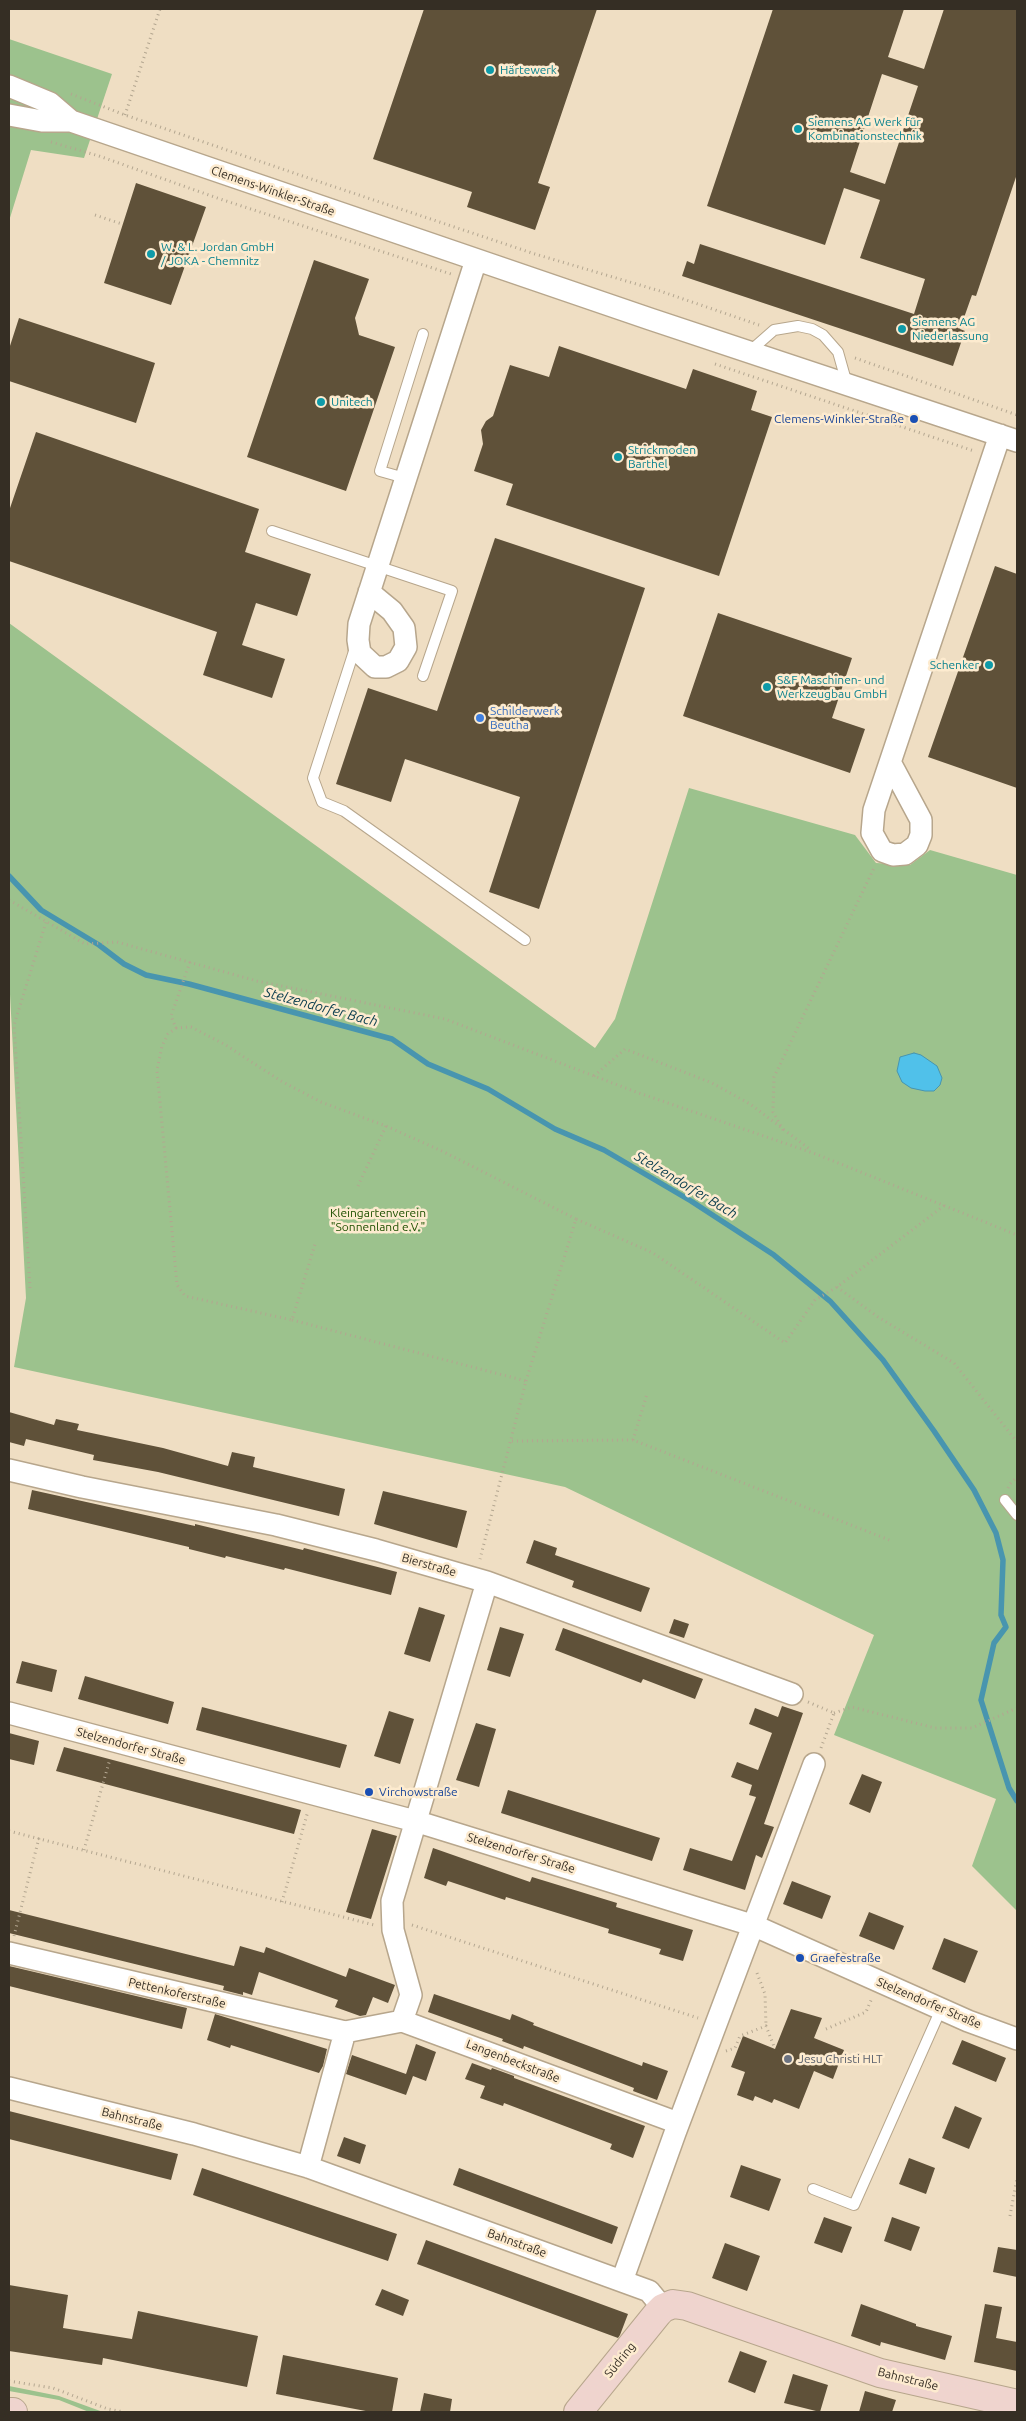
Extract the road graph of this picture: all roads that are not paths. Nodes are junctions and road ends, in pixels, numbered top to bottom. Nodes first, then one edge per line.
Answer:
1 (9, 86) edge
2 (9, 114) edge
3 (71, 121) junction
4 (476, 260) junction
5 (423, 334) dead end
6 (748, 352) junction
7 (848, 385) junction
8 (1008, 438) edge
9 (405, 478) junction
10 (272, 531) dead end
11 (378, 566) junction
12 (369, 592) junction
13 (358, 640) junction
14 (423, 676) dead end
15 (891, 764) junction
16 (525, 940) dead end
17 (9, 1470) edge
18 (1006, 1500) dead end
19 (1017, 1514) edge
20 (481, 1581) junction
21 (792, 1694) road end
22 (9, 1714) edge
23 (814, 1764) dead end
24 (415, 1820) junction
25 (755, 1926) junction
26 (9, 1953) edge
27 (942, 2009) junction
28 (402, 2021) junction
29 (345, 2032) junction
30 (1017, 2040) edge
31 (9, 2088) edge
32 (678, 2123) junction
33 (308, 2167) junction
34 (813, 2189) dead end
35 (622, 2281) junction
36 (663, 2308) junction
37 (1017, 2404) edge
38 (9, 2412) edge
39 (13, 2412) edge
40 (578, 2412) edge

1 - 3 street, Clemens-Winkler-Straße
2 - 3 street, Clemens-Winkler-Straße
3 - 4 street, Clemens-Winkler-Straße
4 - 6 street, Clemens-Winkler-Straße
4 - 9 street
5 - 9 lane
6 - 7 street, Clemens-Winkler-Straße
6 - 7 lane
7 - 8 street, Clemens-Winkler-Straße
8 - 15 street, Clemens-Winkler-Straße
9 - 11 street
10 - 11 lane
11 - 12 street
11 - 14 lane
12 - 13 street
12 - 13 street
13 - 16 lane
15 - 15 street, Clemens-Winkler-Straße
17 - 20 street, Bierstraße
18 - 19 lane
20 - 21 street, Bierstraße
20 - 24 street
22 - 24 street, Stelzendorfer Straße
23 - 25 street
24 - 25 street, Stelzendorfer Straße
24 - 28 street
25 - 27 street, Stelzendorfer Straße
25 - 32 street
26 - 29 street, Pettenkoferstraße
27 - 30 street, Stelzendorfer Straße
27 - 34 lane
28 - 29 street
28 - 32 street, Langenbeckstraße
29 - 33 street
31 - 33 street, Bahnstraße
32 - 35 street
33 - 35 street, Bahnstraße
35 - 36 street, Bahnstraße
36 - 37 street, Bahnstraße
36 - 40 street, Südring
38 - 39 street

